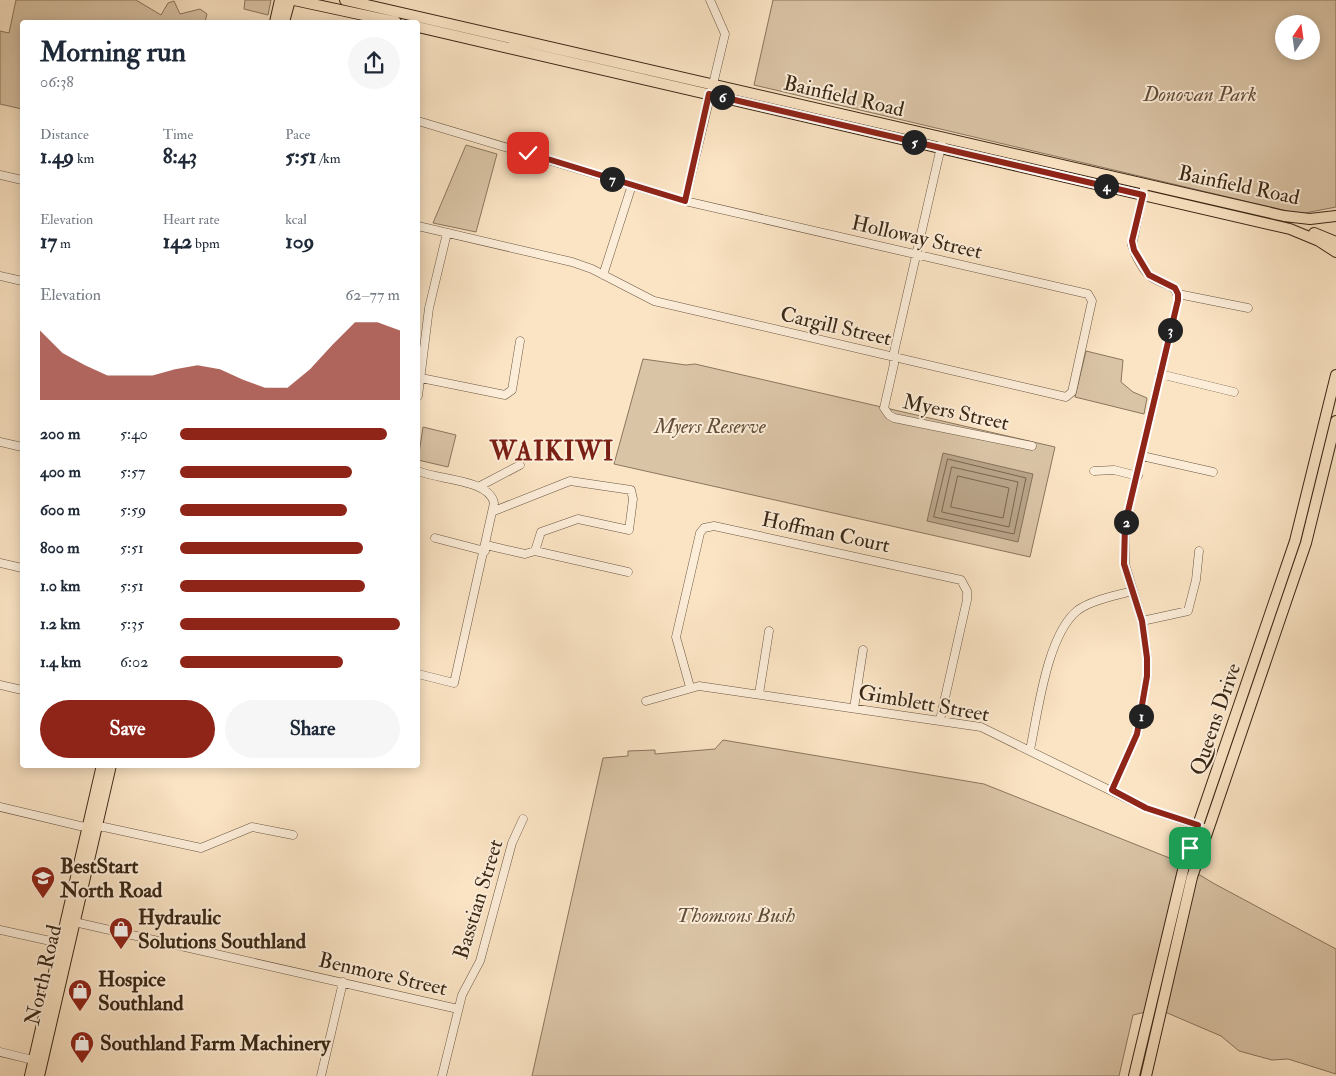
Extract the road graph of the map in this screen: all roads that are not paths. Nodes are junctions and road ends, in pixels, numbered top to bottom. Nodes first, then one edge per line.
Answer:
1 (280, 0) edge
2 (290, 0) edge
3 (294, 0) edge
4 (346, 0) edge
5 (710, 0) edge
6 (332, 4) edge
7 (275, 20) edge
8 (285, 20) edge
9 (389, 20) edge
10 (412, 20) edge
11 (420, 22) edge
12 (429, 25) junction
13 (420, 27) edge
14 (712, 89) junction
15 (420, 122) edge
16 (941, 143) junction
17 (0, 175) edge
18 (20, 180) edge
19 (632, 185) junction
20 (1144, 190) junction
21 (685, 201) junction
22 (1336, 216) edge
23 (420, 226) edge
24 (447, 233) junction
25 (1334, 247) edge
26 (916, 254) junction
27 (602, 274) junction
28 (0, 276) edge
29 (20, 281) edge
30 (1178, 294) junction
31 (1248, 308) dead end
32 (420, 322) edge
33 (427, 324) junction
34 (520, 342) dead end
35 (895, 358) junction
36 (1160, 374) junction
37 (1336, 375) edge
38 (421, 378) junction
39 (420, 384) edge
40 (1234, 392) dead end
41 (1066, 396) joint
42 (1336, 421) edge
43 (0, 442) edge
44 (1032, 446) dead end
45 (20, 447) edge
46 (1142, 456) junction
47 (520, 465) dead end
48 (420, 471) edge
49 (1094, 471) dead end
50 (1213, 472) dead end
51 (1138, 476) junction
52 (480, 486) junction
53 (494, 511) junction
54 (1306, 522) junction
55 (435, 538) dead end
56 (485, 548) junction
57 (535, 551) junction
58 (1199, 551) dead end
59 (0, 563) edge
60 (20, 568) edge
61 (628, 572) dead end
62 (1132, 591) junction
63 (1142, 621) junction
64 (769, 631) dead end
65 (863, 650) dead end
66 (420, 674) edge
67 (0, 685) edge
68 (690, 687) junction
69 (20, 690) edge
70 (759, 694) junction
71 (646, 701) dead end
72 (854, 708) junction
73 (940, 720) junction
74 (1030, 750) junction
75 (102, 768) edge
76 (110, 768) edge
77 (1112, 790) junction
78 (0, 807) edge
79 (523, 819) dead end
80 (92, 826) junction
81 (1203, 827) junction
82 (293, 835) dead end
83 (70, 921) junction
84 (0, 930) edge
85 (65, 944) junction
86 (343, 982) junction
87 (458, 1009) junction
88 (0, 1052) edge
89 (38, 1061) junction
90 (30, 1076) edge
91 (39, 1076) edge
92 (321, 1076) edge
93 (442, 1076) edge
94 (1134, 1076) edge
95 (1146, 1076) edge

1 - 7 main road
2 - 8 main road
3 - 6 main road
4 - 10 main road, Bainfield Road
5 - 14 street
6 - 9 main road
11 - 12 main road, Bainfield Road
12 - 13 main road, Bainfield Road
12 - 14 main road, Bainfield Road
14 - 16 main road, Bainfield Road
14 - 21 street
15 - 19 street, Holloway Street
16 - 20 main road, Bainfield Road
16 - 26 street, Myers Street
17 - 18 street
19 - 21 street, Holloway Street
19 - 27 street
20 - 22 main road, Bainfield Road
20 - 25 main road, Bainfield Road
20 - 30 street
21 - 26 street, Holloway Street
23 - 24 street, Cargill Street
24 - 27 street, Cargill Street
24 - 33 street
26 - 35 street, Myers Street
26 - 41 street, Holloway Street
27 - 35 street, Cargill Street
28 - 29 street
30 - 31 street
30 - 36 street
32 - 33 street
33 - 38 street
34 - 38 street
35 - 41 street, Cargill Street
35 - 44 street, Myers Street
36 - 40 street
36 - 46 street
37 - 54 main road, Queens Drive
38 - 39 street
42 - 54 main road, Queens Drive
43 - 45 street
46 - 50 street
46 - 51 street
47 - 52 street
48 - 52 street
49 - 51 street
51 - 62 street
52 - 53 street
53 - 56 street
53 - 57 street
54 - 81 main road, Queens Drive
55 - 56 street
56 - 57 street
56 - 66 street
57 - 61 street
58 - 63 street
59 - 60 street
62 - 63 street
62 - 74 street
63 - 77 street
64 - 70 street
65 - 72 street
67 - 69 street
68 - 70 street, Gimblett Street
68 - 71 street, Gimblett Street
68 - 73 street, Hoffman Court
70 - 72 street, Gimblett Street
72 - 73 street, Gimblett Street
73 - 74 street, Gimblett Street
74 - 77 street, Gimblett Street
75 - 80 main road, North Road
76 - 80 main road, North Road
77 - 81 street, Gimblett Street
78 - 80 street
79 - 87 street, Basstian Street
80 - 82 street
80 - 83 main road, North Road
81 - 94 main road, Queens Drive
81 - 95 main road, Queens Drive
83 - 85 main road, North Road
83 - 86 street, Benmore Street
84 - 85 street
85 - 89 main road, North Road
86 - 87 street, Benmore Street
86 - 92 street
87 - 93 street, Basstian Street
88 - 89 street
89 - 90 main road, North Road
89 - 91 main road, North Road

